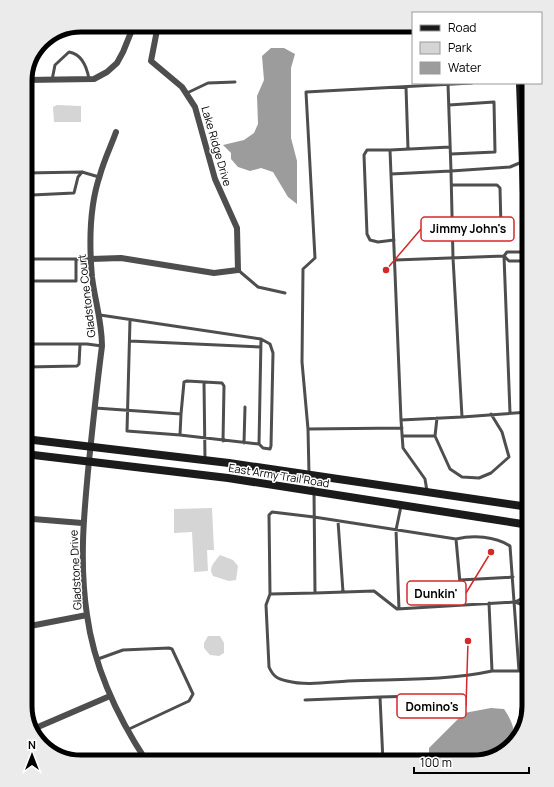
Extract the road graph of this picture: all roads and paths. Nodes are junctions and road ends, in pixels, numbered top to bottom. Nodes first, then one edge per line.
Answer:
1 (131, 32) edge
2 (157, 32) edge
3 (90, 79) junction
4 (32, 80) edge
5 (52, 80) junction
6 (235, 82) dead end
7 (419, 84) edge
8 (448, 84) edge
9 (520, 84) edge
10 (406, 87) junction
11 (187, 93) junction
12 (449, 104) junction
13 (522, 109) edge
14 (116, 132) dead end
15 (450, 147) junction
16 (408, 149) junction
17 (390, 150) junction
18 (451, 154) junction
19 (522, 162) edge
20 (451, 171) junction
21 (82, 172) junction
22 (32, 173) edge
23 (391, 174) junction
24 (99, 177) junction
25 (452, 185) junction
26 (32, 196) edge
27 (453, 234) junction
28 (394, 240) junction
29 (522, 252) edge
30 (504, 256) junction
31 (453, 258) junction
32 (32, 259) edge
33 (76, 259) junction
34 (91, 259) junction
35 (395, 260) junction
36 (522, 261) edge
37 (238, 270) junction
38 (32, 281) edge
39 (285, 292) dead end
40 (100, 316) junction
41 (130, 320) junction
42 (261, 339) junction
43 (130, 341) junction
44 (32, 344) edge
45 (80, 345) junction
46 (102, 346) junction
47 (261, 347) junction
48 (32, 367) edge
49 (204, 382) junction
50 (245, 407) dead end
51 (95, 408) junction
52 (128, 411) junction
53 (522, 412) edge
54 (510, 413) junction
55 (181, 414) junction
56 (491, 414) junction
57 (462, 417) junction
58 (437, 418) junction
59 (401, 420) junction
60 (402, 428) junction
61 (308, 429) junction
62 (180, 435) junction
63 (402, 436) junction
64 (435, 436) junction
65 (205, 438) junction
66 (32, 440) edge
67 (223, 440) junction
68 (244, 443) junction
69 (259, 444) junction
70 (91, 447) junction
71 (32, 455) edge
72 (205, 460) junction
73 (89, 461) junction
74 (309, 474) junction
75 (314, 491) junction
76 (427, 491) junction
77 (401, 506) junction
78 (522, 506) edge
79 (314, 516) junction
80 (33, 519) dead end
81 (338, 520) junction
82 (82, 523) junction
83 (522, 524) edge
84 (396, 530) junction
85 (456, 539) junction
86 (513, 577) junction
87 (460, 580) junction
88 (316, 592) junction
89 (343, 592) junction
90 (270, 594) junction
91 (522, 598) edge
92 (515, 602) junction
93 (489, 603) junction
94 (522, 604) edge
95 (462, 605) junction
96 (399, 609) junction
97 (87, 616) junction
98 (32, 626) edge
99 (98, 659) junction
100 (519, 671) joint
101 (492, 672) junction
102 (110, 696) junction
103 (418, 696) dead end
104 (380, 697) junction
105 (305, 700) dead end
106 (38, 728) edge
107 (127, 730) junction
108 (143, 755) edge
109 (383, 755) edge

1 - 3 street
2 - 11 street, Lake Ridge Drive
3 - 5 street
3 - 5 lane
4 - 5 street
6 - 11 lane
7 - 8 lane
7 - 10 lane
8 - 12 lane
9 - 13 main road
10 - 16 lane
10 - 61 lane
11 - 37 street, Lake Ridge Drive
12 - 15 lane
12 - 18 lane
14 - 24 street, Gladstone Court
15 - 16 lane
15 - 18 lane
16 - 17 lane
17 - 23 lane
17 - 28 lane
18 - 20 lane
19 - 20 lane
20 - 23 lane
20 - 25 lane
21 - 22 lane
21 - 24 lane
21 - 26 lane
23 - 28 lane
24 - 34 street, Gladstone Court
25 - 27 lane
25 - 27 lane
27 - 31 lane
28 - 35 lane
29 - 30 lane
30 - 31 lane
30 - 36 lane
30 - 54 lane
31 - 35 lane
31 - 57 lane
32 - 33 lane
33 - 34 lane
33 - 38 lane
34 - 37 street
34 - 40 street, Gladstone Court
35 - 59 lane
37 - 39 lane
40 - 41 lane
40 - 46 street, Gladstone Court
41 - 42 lane
41 - 43 lane
42 - 47 lane
42 - 69 lane
43 - 47 lane
43 - 52 lane
44 - 45 lane
45 - 46 lane
45 - 48 lane
46 - 51 street, Gladstone Court
47 - 69 lane
49 - 55 lane
49 - 65 lane
49 - 67 lane
50 - 68 lane
51 - 52 lane
51 - 70 street, Gladstone Court
52 - 55 lane
52 - 62 lane
53 - 54 lane
54 - 56 lane
55 - 62 lane
56 - 57 lane
56 - 64 lane
57 - 58 lane
58 - 59 lane
58 - 64 lane
59 - 60 lane
60 - 61 lane
60 - 63 lane
61 - 74 lane
62 - 65 lane
63 - 64 lane
63 - 76 lane
65 - 67 lane
65 - 72 lane
66 - 70 main road, East Army Trail Road
67 - 68 lane
68 - 69 lane
70 - 72 main road, East Army Trail Road
70 - 73 street, Gladstone Court
71 - 73 main road, East Army Trail Road
72 - 74 main road, East Army Trail Road
73 - 75 main road, East Army Trail Road
73 - 82 street, Gladstone Drive
74 - 75 lane
74 - 76 main road, East Army Trail Road
75 - 77 main road, East Army Trail Road
75 - 79 lane
76 - 78 main road, East Army Trail Road
77 - 83 main road, East Army Trail Road
77 - 84 lane
79 - 81 lane
79 - 88 lane
79 - 90 lane
80 - 82 street
81 - 84 lane
81 - 89 lane
82 - 97 street, Gladstone Drive
84 - 85 lane
84 - 96 lane
85 - 86 lane
85 - 87 lane
86 - 87 lane
86 - 92 lane
87 - 95 lane
88 - 89 lane
88 - 90 lane
89 - 96 lane
90 - 101 lane
91 - 92 lane
92 - 93 lane
92 - 94 lane
92 - 100 lane
93 - 95 lane
93 - 101 lane
95 - 96 lane
97 - 98 street
97 - 99 street, Gladstone Drive
99 - 102 street, Gladstone Drive
99 - 107 lane
100 - 101 lane
102 - 106 street
102 - 107 street, Gladstone Drive
103 - 104 lane
104 - 105 lane
104 - 109 lane
107 - 108 street, Gladstone Drive

